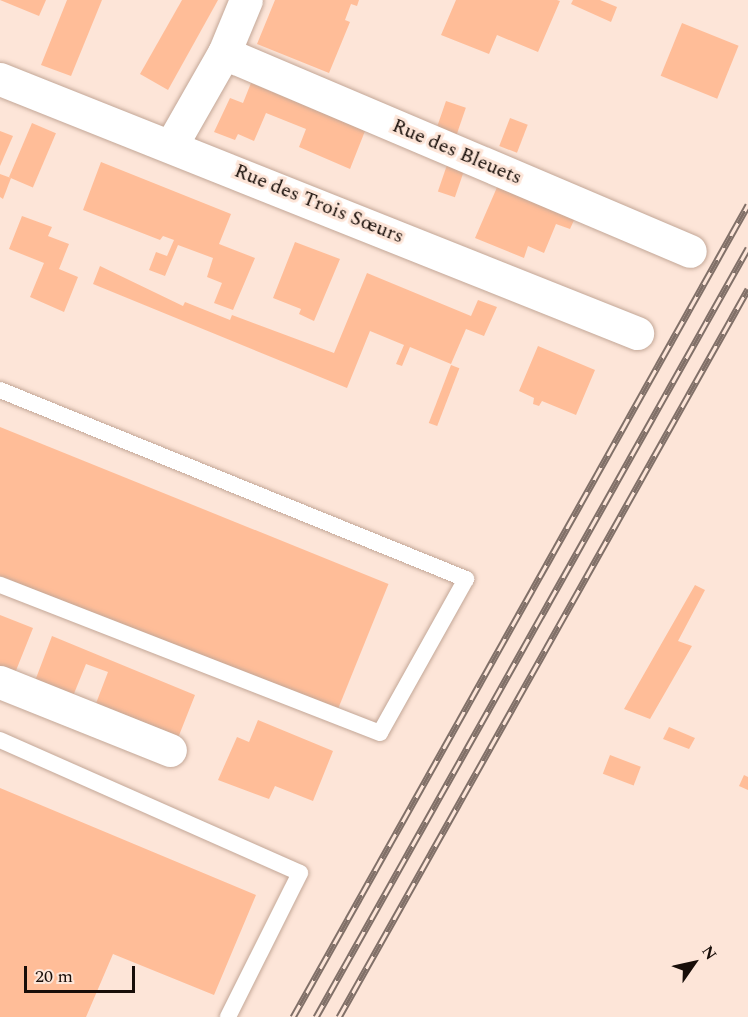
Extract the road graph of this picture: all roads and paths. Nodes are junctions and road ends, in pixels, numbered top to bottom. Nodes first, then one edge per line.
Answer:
1 (246, 0) edge
2 (224, 53) junction
3 (0, 79) edge
4 (172, 144) junction
5 (690, 251) dead end
6 (637, 333) dead end
7 (0, 390) edge
8 (0, 585) edge
9 (0, 682) edge
10 (0, 740) edge
11 (170, 750) dead end
12 (228, 1017) edge

1 - 2 street
2 - 4 street
2 - 5 street, Rue des Bleuets
3 - 4 street, Rue des Trois Sœurs
4 - 6 street, Rue des Trois Sœurs
7 - 8 lane
9 - 11 street
10 - 12 lane

